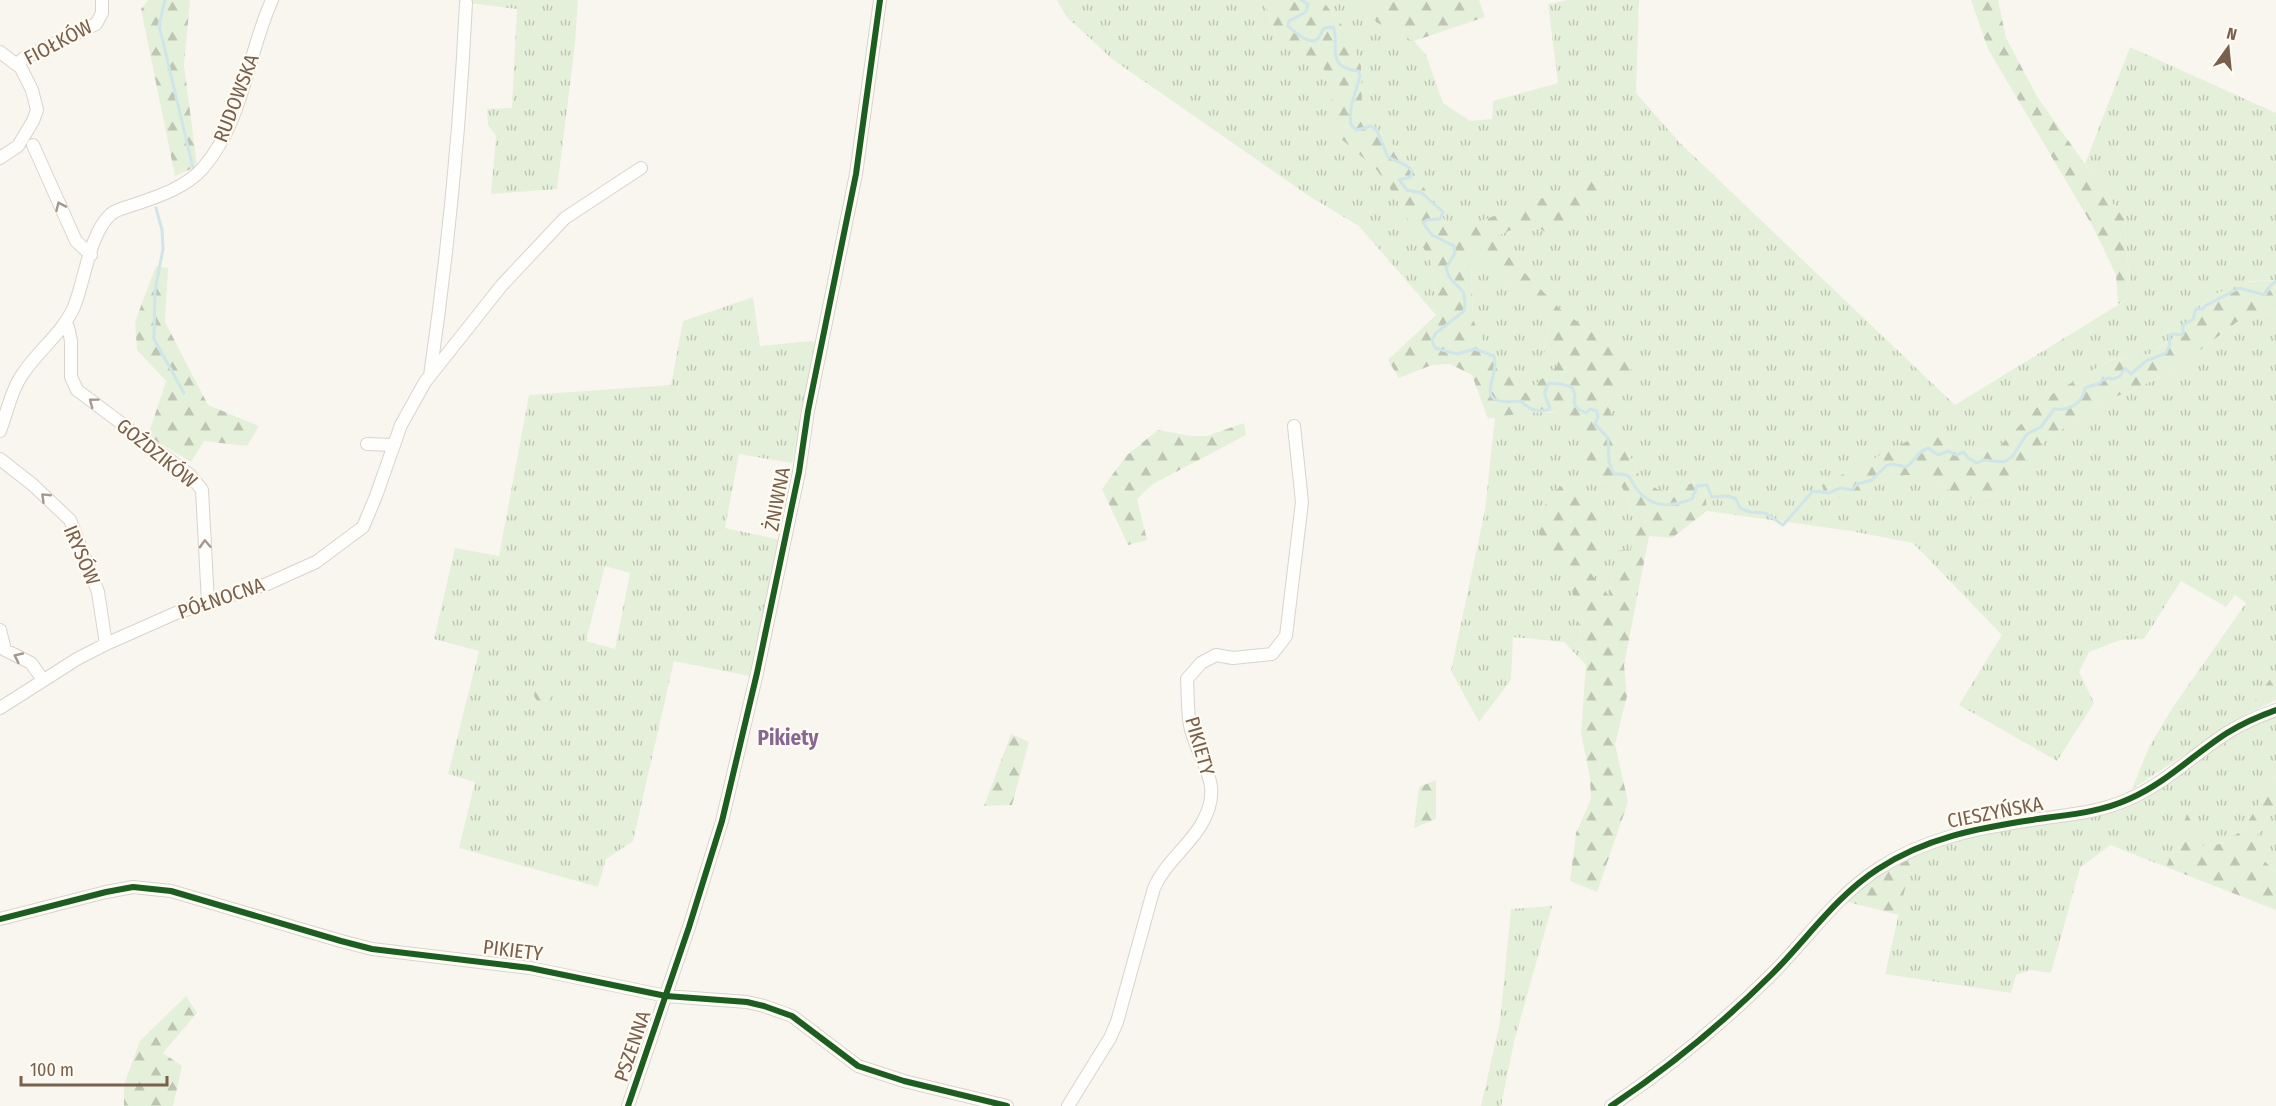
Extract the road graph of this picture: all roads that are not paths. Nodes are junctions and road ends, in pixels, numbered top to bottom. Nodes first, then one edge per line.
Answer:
1 (102, 0) edge
2 (272, 0) edge
3 (880, 0) edge
4 (466, 3) dead end
5 (0, 52) edge
6 (17, 64) junction
7 (33, 145) dead end
8 (0, 158) edge
9 (641, 168) dead end
10 (91, 255) junction
11 (64, 324) junction
12 (430, 376) junction
13 (1294, 426) dead end
14 (0, 431) edge
15 (367, 444) dead end
16 (393, 445) junction
17 (0, 459) edge
18 (208, 603) junction
19 (0, 630) edge
20 (106, 644) junction
21 (44, 680) junction
22 (0, 708) edge
23 (2276, 710) edge
24 (0, 919) edge
25 (666, 996) junction
26 (628, 1106) edge
27 (1007, 1106) edge
28 (1068, 1106) edge
29 (1611, 1106) edge

1 - 6 street, FIOŁKÓW
2 - 10 street, RUDOWSKA
3 - 25 street, ŻNIWNA
4 - 12 street
5 - 6 street, FIOŁKÓW
6 - 8 street
10 -> 7 street
9 - 12 street, PÓŁNOCNA
10 - 11 street, RUDOWSKA
11 - 14 street, RUDOWSKA
18 -> 11 street, GOŹDZIKÓW
12 - 16 street, PÓŁNOCNA
13 - 28 street, PIKIETY
15 - 16 street
16 - 18 street, PÓŁNOCNA
20 -> 17 street, IRYSÓW
18 - 20 street, PÓŁNOCNA
21 -> 19 street
20 - 21 street, PÓŁNOCNA
21 - 22 street, PÓŁNOCNA
23 - 29 street, CIESZYŃSKA
24 - 25 street, PIKIETY
25 - 26 street, PSZENNA
25 - 27 street, PIKIETY

